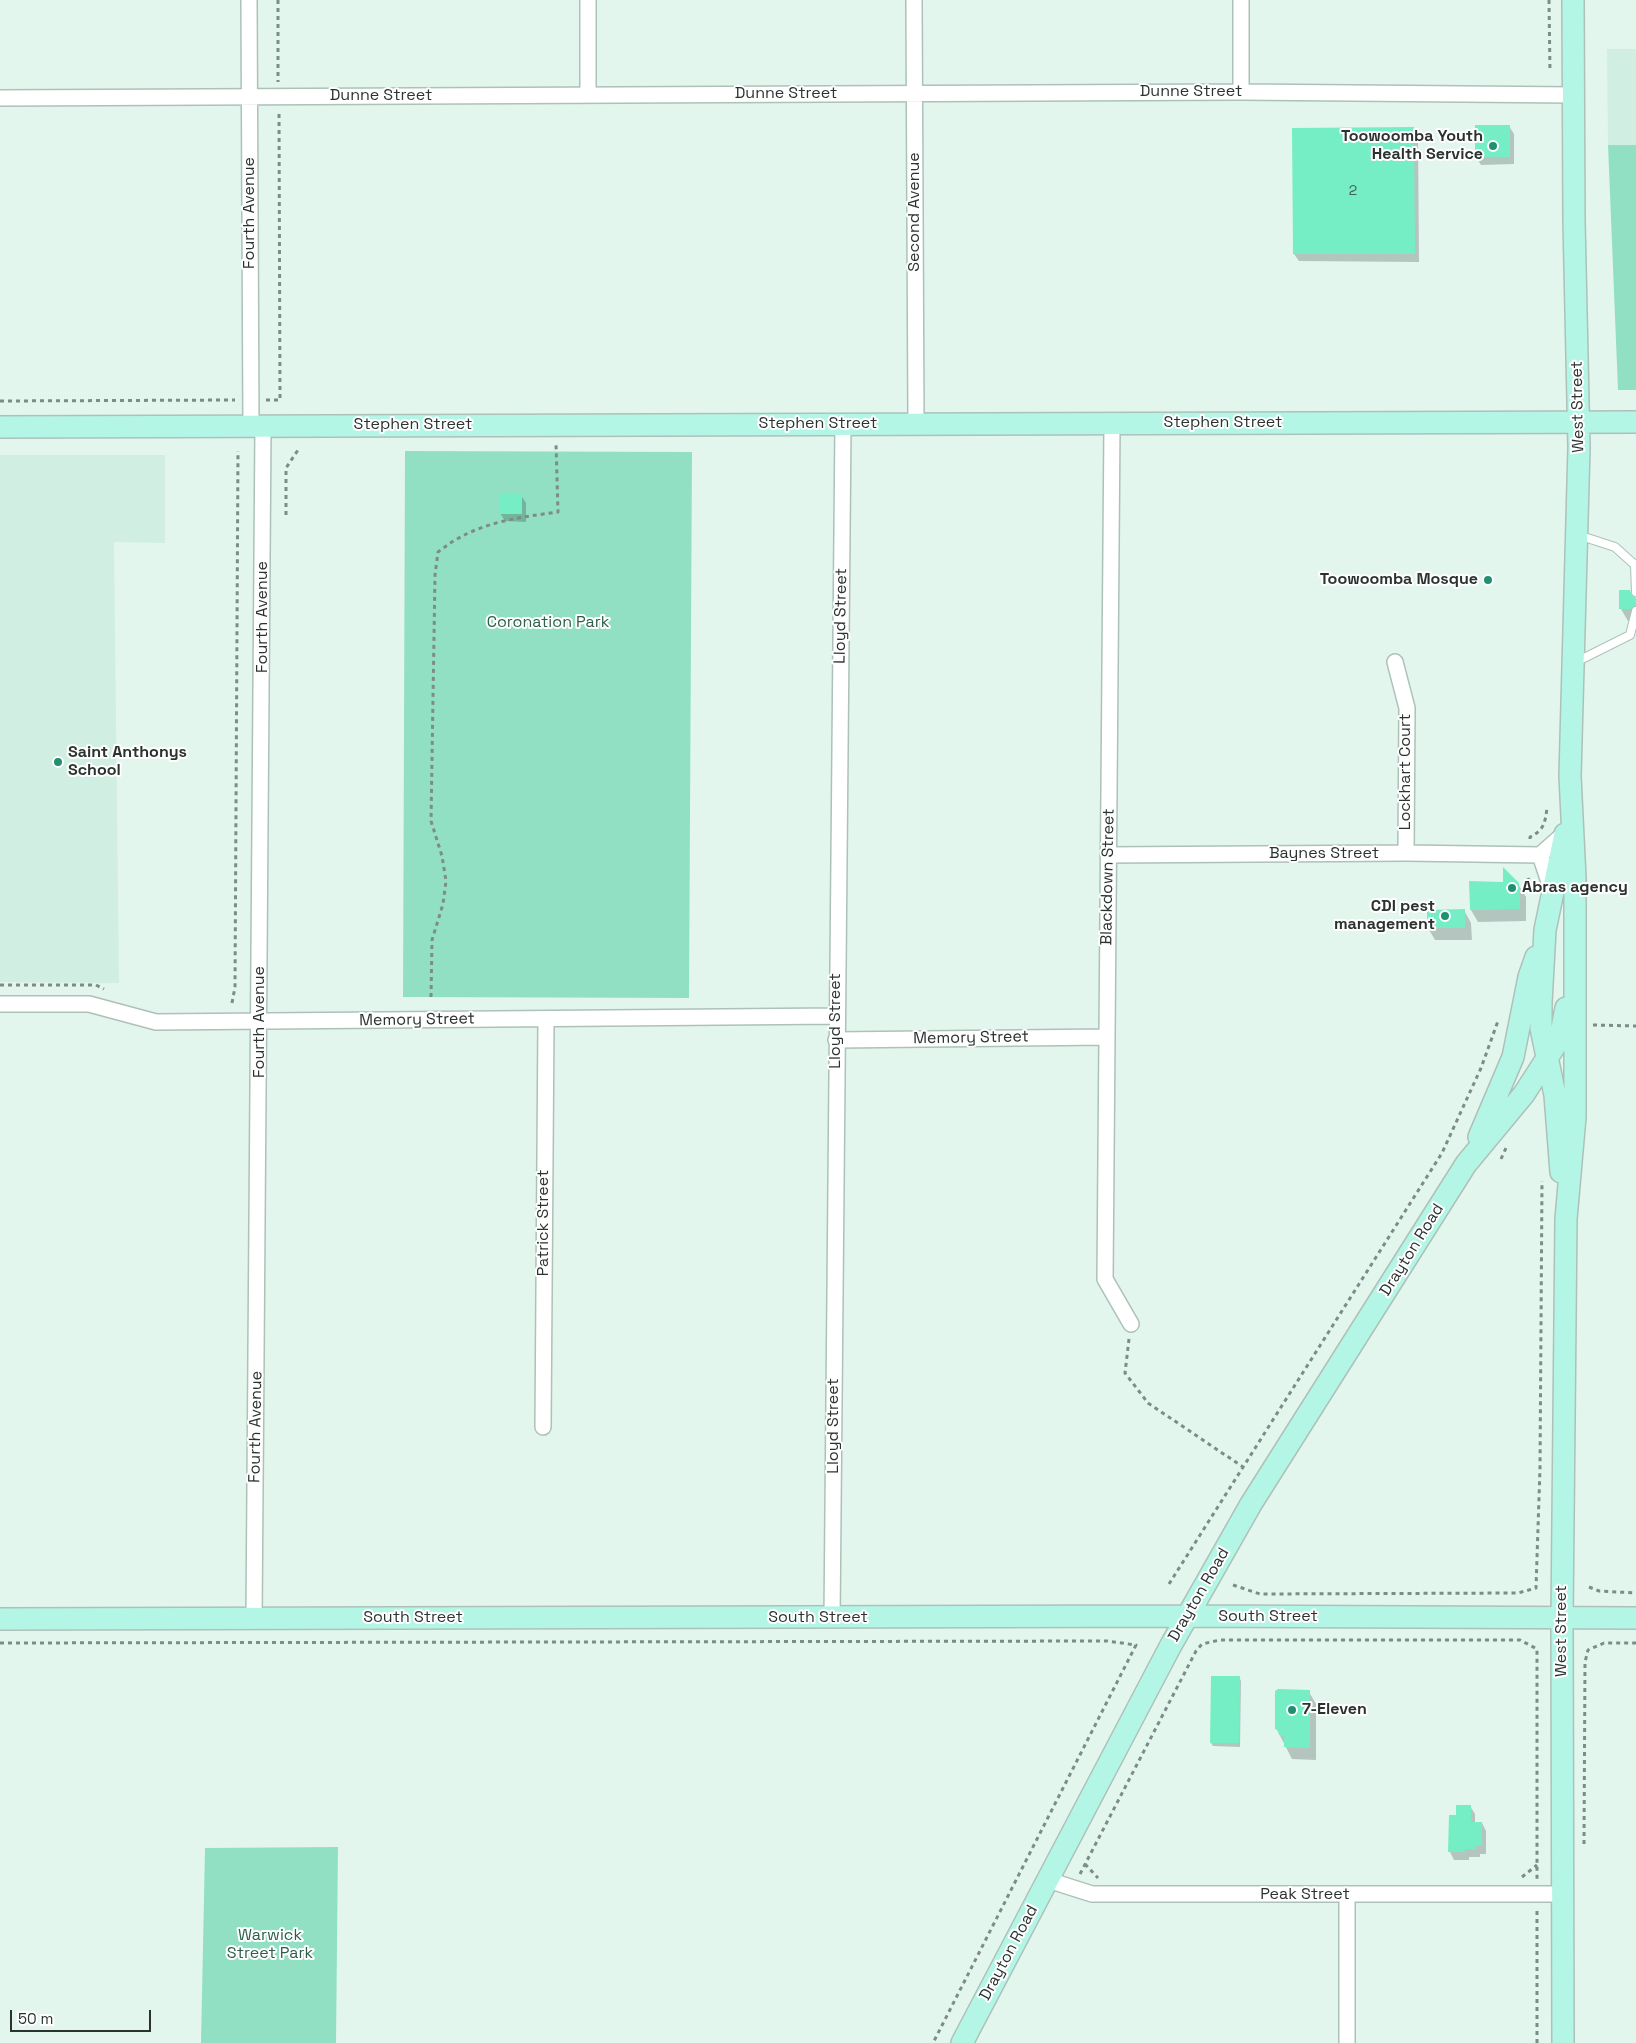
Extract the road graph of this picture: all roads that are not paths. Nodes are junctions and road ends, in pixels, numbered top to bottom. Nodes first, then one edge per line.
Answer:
1 (249, 0) edge
2 (588, 0) edge
3 (914, 0) edge
4 (1240, 0) edge
5 (1573, 0) edge
6 (1241, 92) junction
7 (915, 94) junction
8 (588, 95) junction
9 (1573, 95) junction
10 (250, 97) junction
11 (0, 98) edge
12 (1579, 422) junction
13 (1636, 422) edge
14 (916, 423) junction
15 (843, 424) junction
16 (1112, 424) junction
17 (257, 426) junction
18 (0, 427) edge
19 (1577, 534) junction
20 (1636, 592) edge
21 (1636, 611) edge
22 (1395, 662) dead end
23 (1573, 664) junction
24 (1568, 824) junction
25 (1406, 853) junction
26 (1108, 855) junction
27 (1534, 855) junction
28 (1575, 878) junction
29 (1544, 895) junction
30 (1545, 930) junction
31 (0, 1004) edge
32 (836, 1016) junction
33 (546, 1019) junction
34 (260, 1022) junction
35 (1106, 1037) junction
36 (836, 1040) junction
37 (1547, 1058) junction
38 (1466, 1164) junction
39 (1566, 1220) junction
40 (1131, 1324) road end
41 (543, 1427) dead end
42 (1187, 1616) junction
43 (254, 1618) junction
44 (832, 1618) junction
45 (1636, 1618) edge
46 (0, 1619) edge
47 (1562, 1619) junction
48 (1048, 1880) junction
49 (1564, 1894) junction
50 (1347, 1895) junction
51 (962, 2043) edge
52 (1347, 2043) edge
53 (1563, 2043) edge

1 - 10 street, Fourth Avenue
2 - 8 street
3 - 7 street, Second Avenue
4 - 6 street
5 - 9 main road, West Street
6 - 7 street, Dunne Street
6 - 9 street, Dunne Street
7 - 8 street, Dunne Street
7 - 14 street, Second Avenue
8 - 10 street, Dunne Street
9 - 12 main road, West Street
10 - 11 street, Dunne Street
10 - 17 street, Fourth Avenue
12 - 13 main road, Stephen Street
12 - 16 main road, Stephen Street
12 - 19 main road, West Street
14 - 15 main road, Stephen Street
14 - 16 main road, Stephen Street
15 - 17 main road, Stephen Street
15 - 32 street, Lloyd Street
16 - 26 street, Blackdown Street
17 - 18 main road, Stephen Street
17 - 34 street, Fourth Avenue
19 - 20 lane
19 - 23 main road, West Street
21 - 23 lane
22 - 25 street, Lockhart Court
23 - 24 main road, West Street
24 - 27 street
24 - 28 main road
24 - 29 main road
25 - 26 street, Baynes Street
25 - 27 street, Baynes Street
26 - 35 street, Blackdown Street
27 - 29 street
28 - 37 main road
28 - 39 main road
29 - 30 main road
30 - 37 main road
30 - 38 main road
31 - 34 street, Memory Street
32 - 33 street, Memory Street
32 - 36 street, Lloyd Street
33 - 34 street, Memory Street
33 - 41 street, Patrick Street
34 - 43 street, Fourth Avenue
35 - 36 street, Memory Street
35 - 40 street, Blackdown Street
36 - 44 street, Lloyd Street
37 - 38 main road
37 - 39 main road
38 - 42 main road, Drayton Road
39 - 47 main road, West Street
42 - 44 main road, South Street
42 - 47 main road, South Street
42 - 48 main road, Drayton Road
43 - 44 main road, South Street
43 - 46 main road, South Street
45 - 47 main road, South Street
47 - 49 main road, West Street
48 - 50 street, Peak Street
48 - 51 main road, Drayton Road
49 - 50 street, Peak Street
49 - 53 main road, West Street
50 - 52 street

